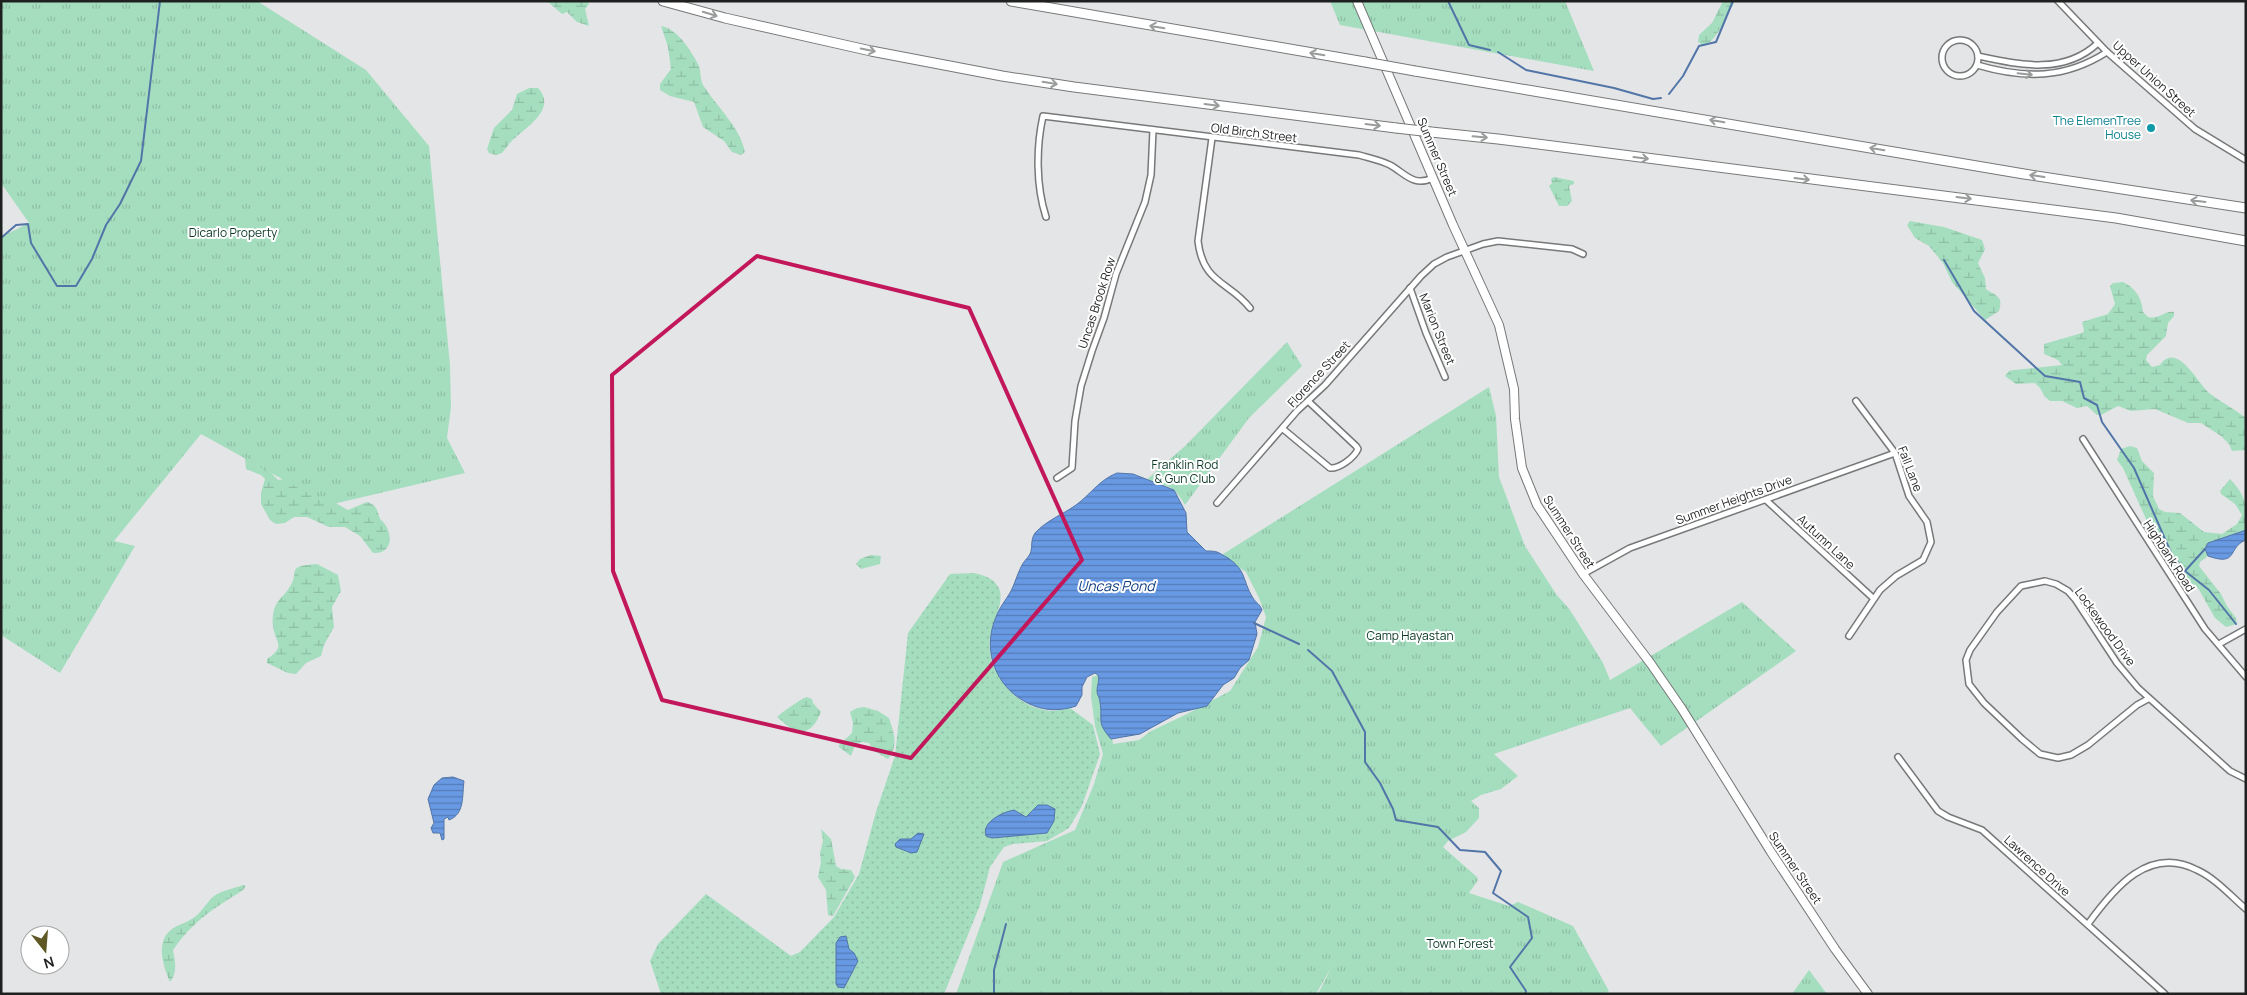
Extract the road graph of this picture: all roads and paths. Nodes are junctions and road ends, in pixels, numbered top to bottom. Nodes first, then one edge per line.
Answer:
1 (663, 1) edge
2 (1011, 1) edge
3 (1357, 1) edge
4 (2058, 1) edge
5 (2098, 43) junction
6 (2107, 52) junction
7 (1978, 56) junction
8 (1977, 65) junction
9 (1154, 130) junction
10 (1212, 138) junction
11 (2246, 160) edge
12 (1433, 178) junction
13 (2246, 208) edge
14 (1046, 217) dead end
15 (2246, 241) edge
16 (1465, 250) junction
17 (1583, 254) dead end
18 (1410, 288) junction
19 (1250, 308) dead end
20 (1445, 377) dead end
21 (1308, 400) junction
22 (1856, 401) dead end
23 (1283, 429) junction
24 (2084, 439) dead end
25 (1894, 453) junction
26 (1057, 478) dead end
27 (1766, 500) junction
28 (1217, 503) dead end
29 (1583, 574) junction
30 (1873, 598) junction
31 (2246, 629) edge
32 (1849, 636) dead end
33 (2219, 644) junction
34 (2246, 677) edge
35 (2148, 699) junction
36 (1898, 757) dead end
37 (2246, 779) edge
38 (2246, 909) edge
39 (2088, 924) junction
40 (1868, 994) edge
41 (2165, 994) edge

1 -> 15 highway, bridge
13 -> 2 highway, bridge
3 - 12 main road, Summer Street
4 - 5 street, Upper Union Street
5 - 6 street, Upper Union Street
5 - 7 street
8 -> 6 street
6 - 11 street, Upper Union Street
7 - 8 street
7 - 8 street
9 - 10 street, Old Birch Street
9 - 14 street, Old Birch Street
9 - 26 street, Uncas Brook Row
10 - 12 street, Old Birch Street
10 - 19 street
12 - 16 main road, Summer Street
16 - 17 street, Florence Street
16 - 18 street, Florence Street
16 - 29 main road, Summer Street
18 - 20 street, Marion Street
18 - 21 street, Florence Street
21 - 23 street, Florence Street
21 - 23 street
22 - 25 street, Fall Lane
23 - 28 street, Florence Street
24 - 33 street, Highbank Road
25 - 27 street, Summer Heights Drive
25 - 30 street, Fall Lane
27 - 29 street, Summer Heights Drive
27 - 30 street, Autumn Lane
29 - 40 main road, Summer Street
30 - 32 street, Fall Lane
31 - 33 street
33 - 34 street, Highbank Road
35 - 35 street, Lockewood Drive
35 - 37 street, Lockewood Drive
36 - 39 street, Lawrence Drive
38 - 39 street
39 - 41 street, Lawrence Drive

